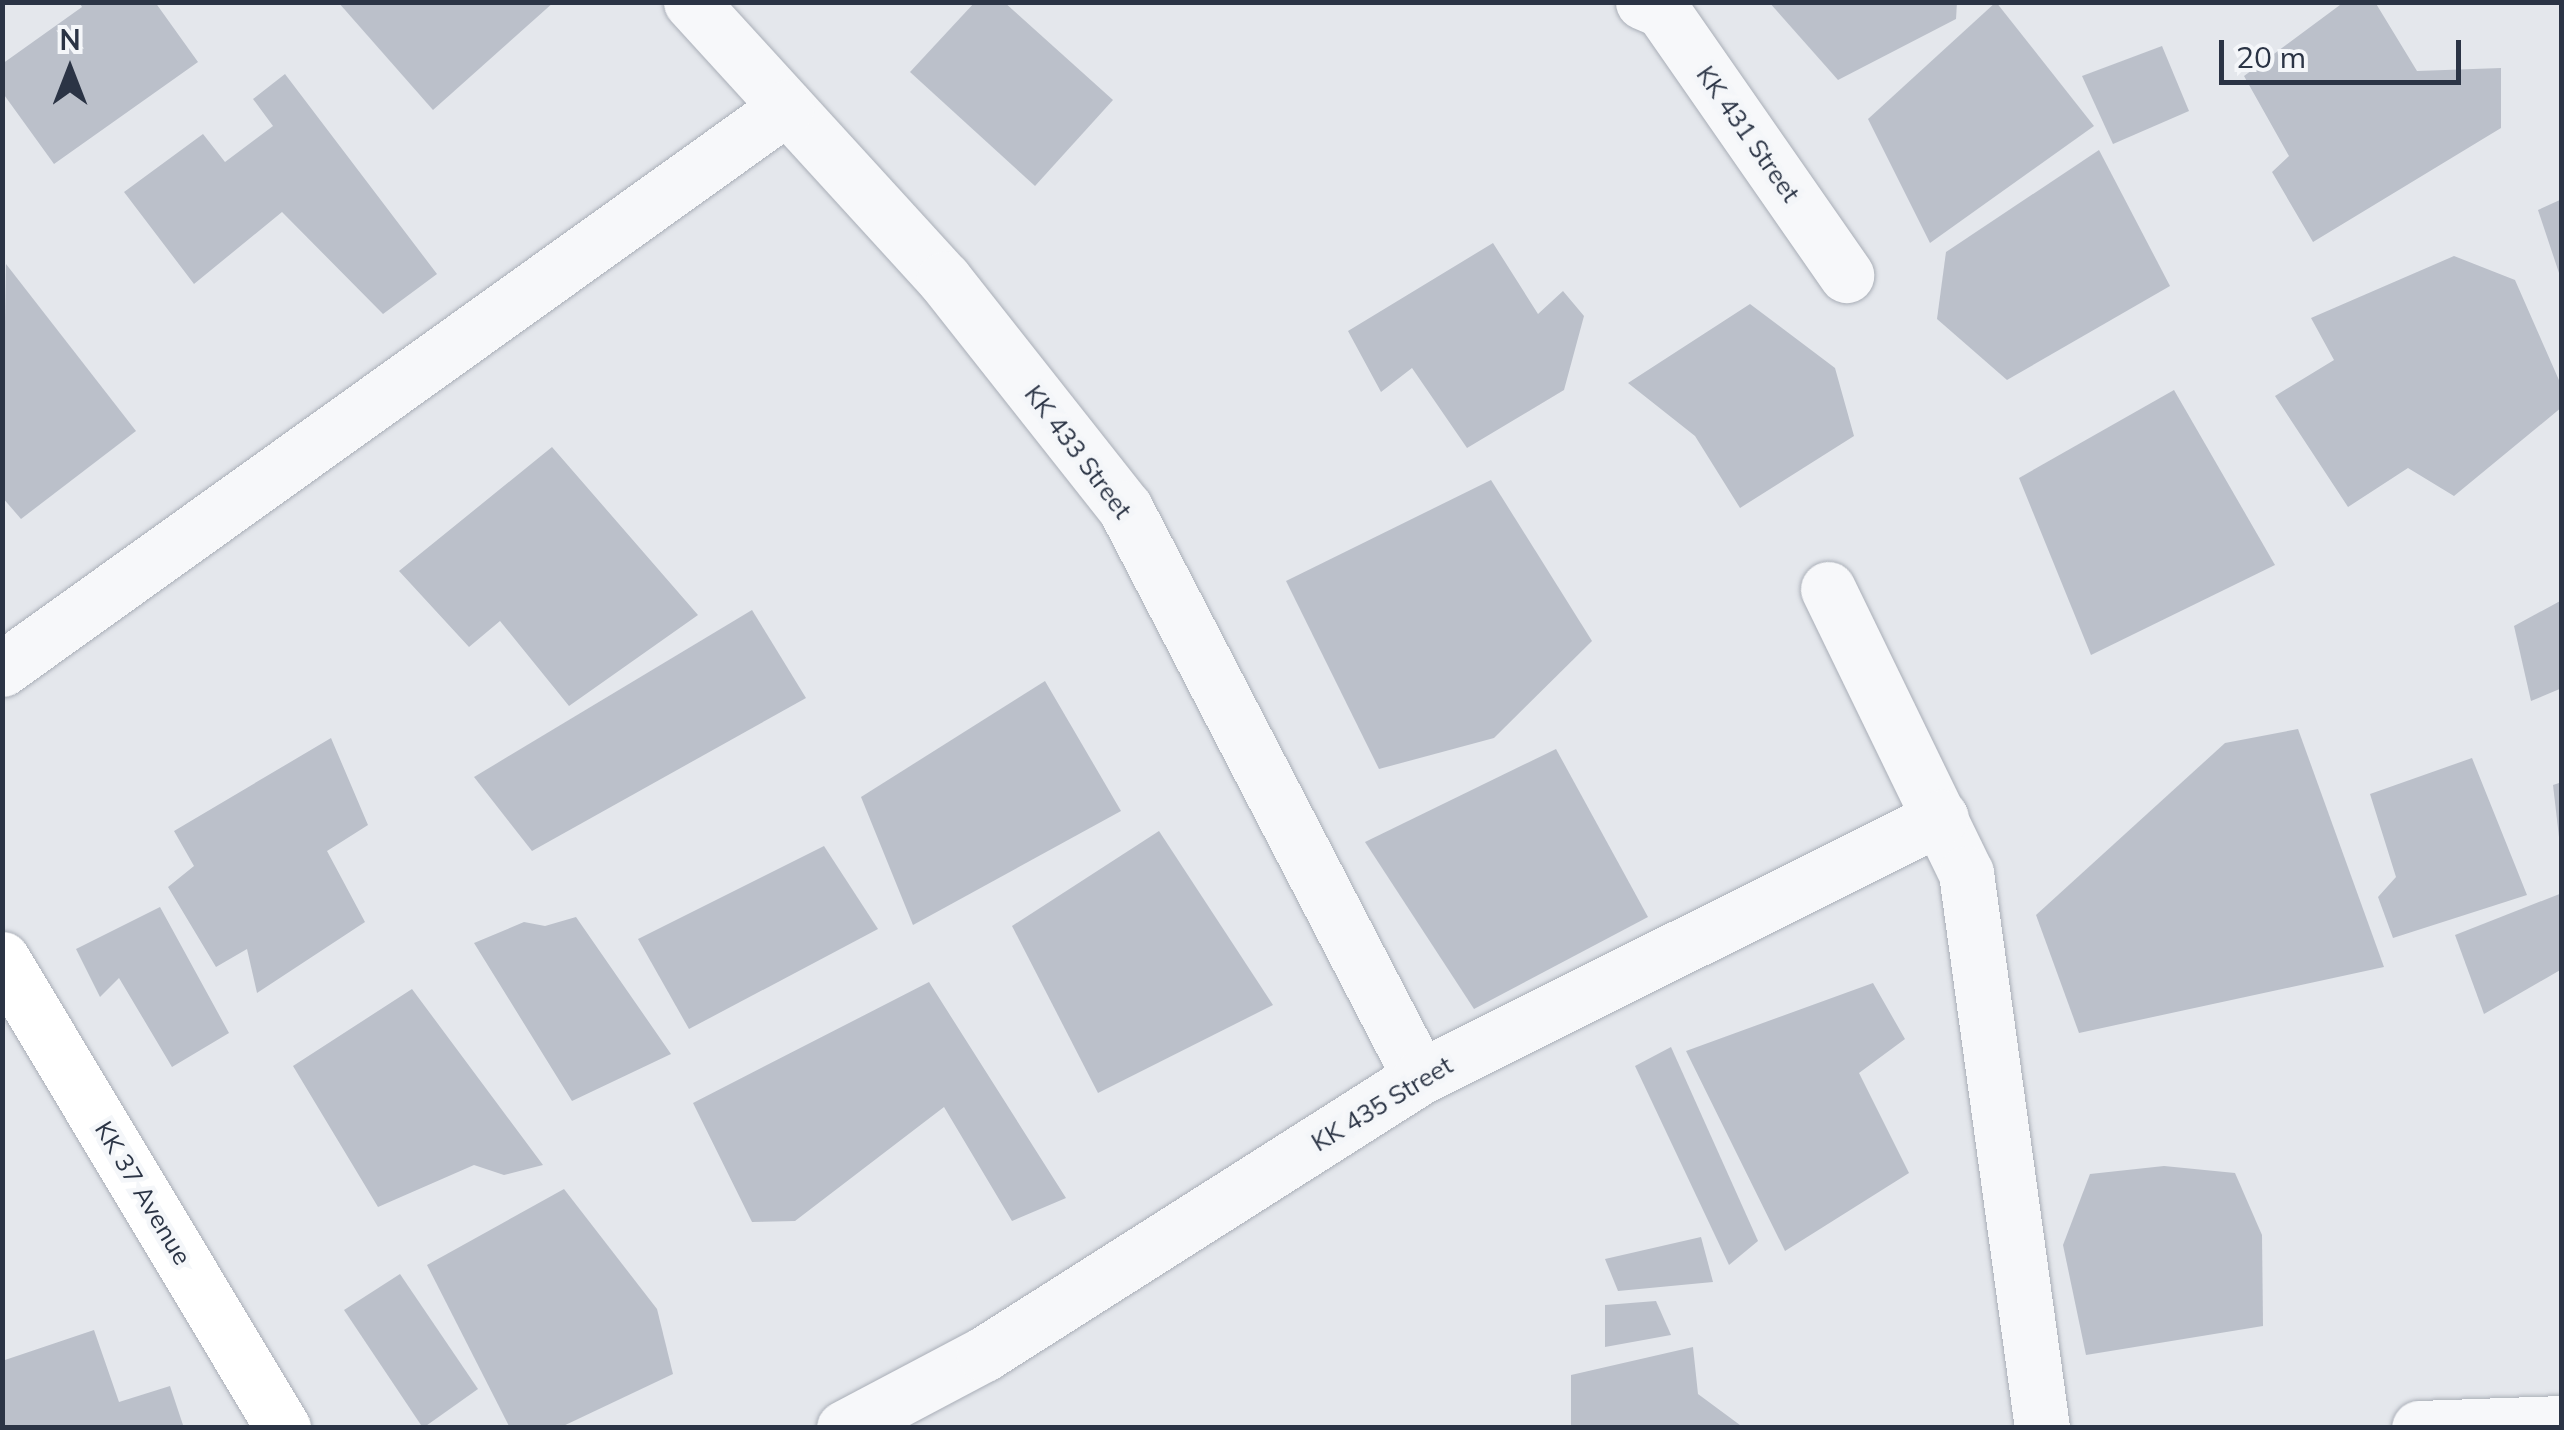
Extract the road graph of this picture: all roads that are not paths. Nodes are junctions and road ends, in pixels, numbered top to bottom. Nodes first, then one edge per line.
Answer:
1 (691, 2) edge
2 (1643, 2) edge
3 (787, 107) junction
4 (1846, 275) dead end
5 (1828, 588) dead end
6 (2, 670) edge
7 (1941, 816) junction
8 (2, 959) edge
9 (1420, 1077) junction
10 (2562, 1423) edge
11 (284, 1428) edge
12 (844, 1428) edge
13 (2042, 1428) edge
14 (2419, 1428) edge

1 - 3 street, KK 433 Street
2 - 4 street, KK 431 Street
3 - 6 street
3 - 9 street, KK 433 Street
5 - 7 street
7 - 9 street, KK 435 Street
7 - 13 street
8 - 11 main road, KK 37 Avenue
9 - 12 street, KK 435 Street
10 - 14 street

